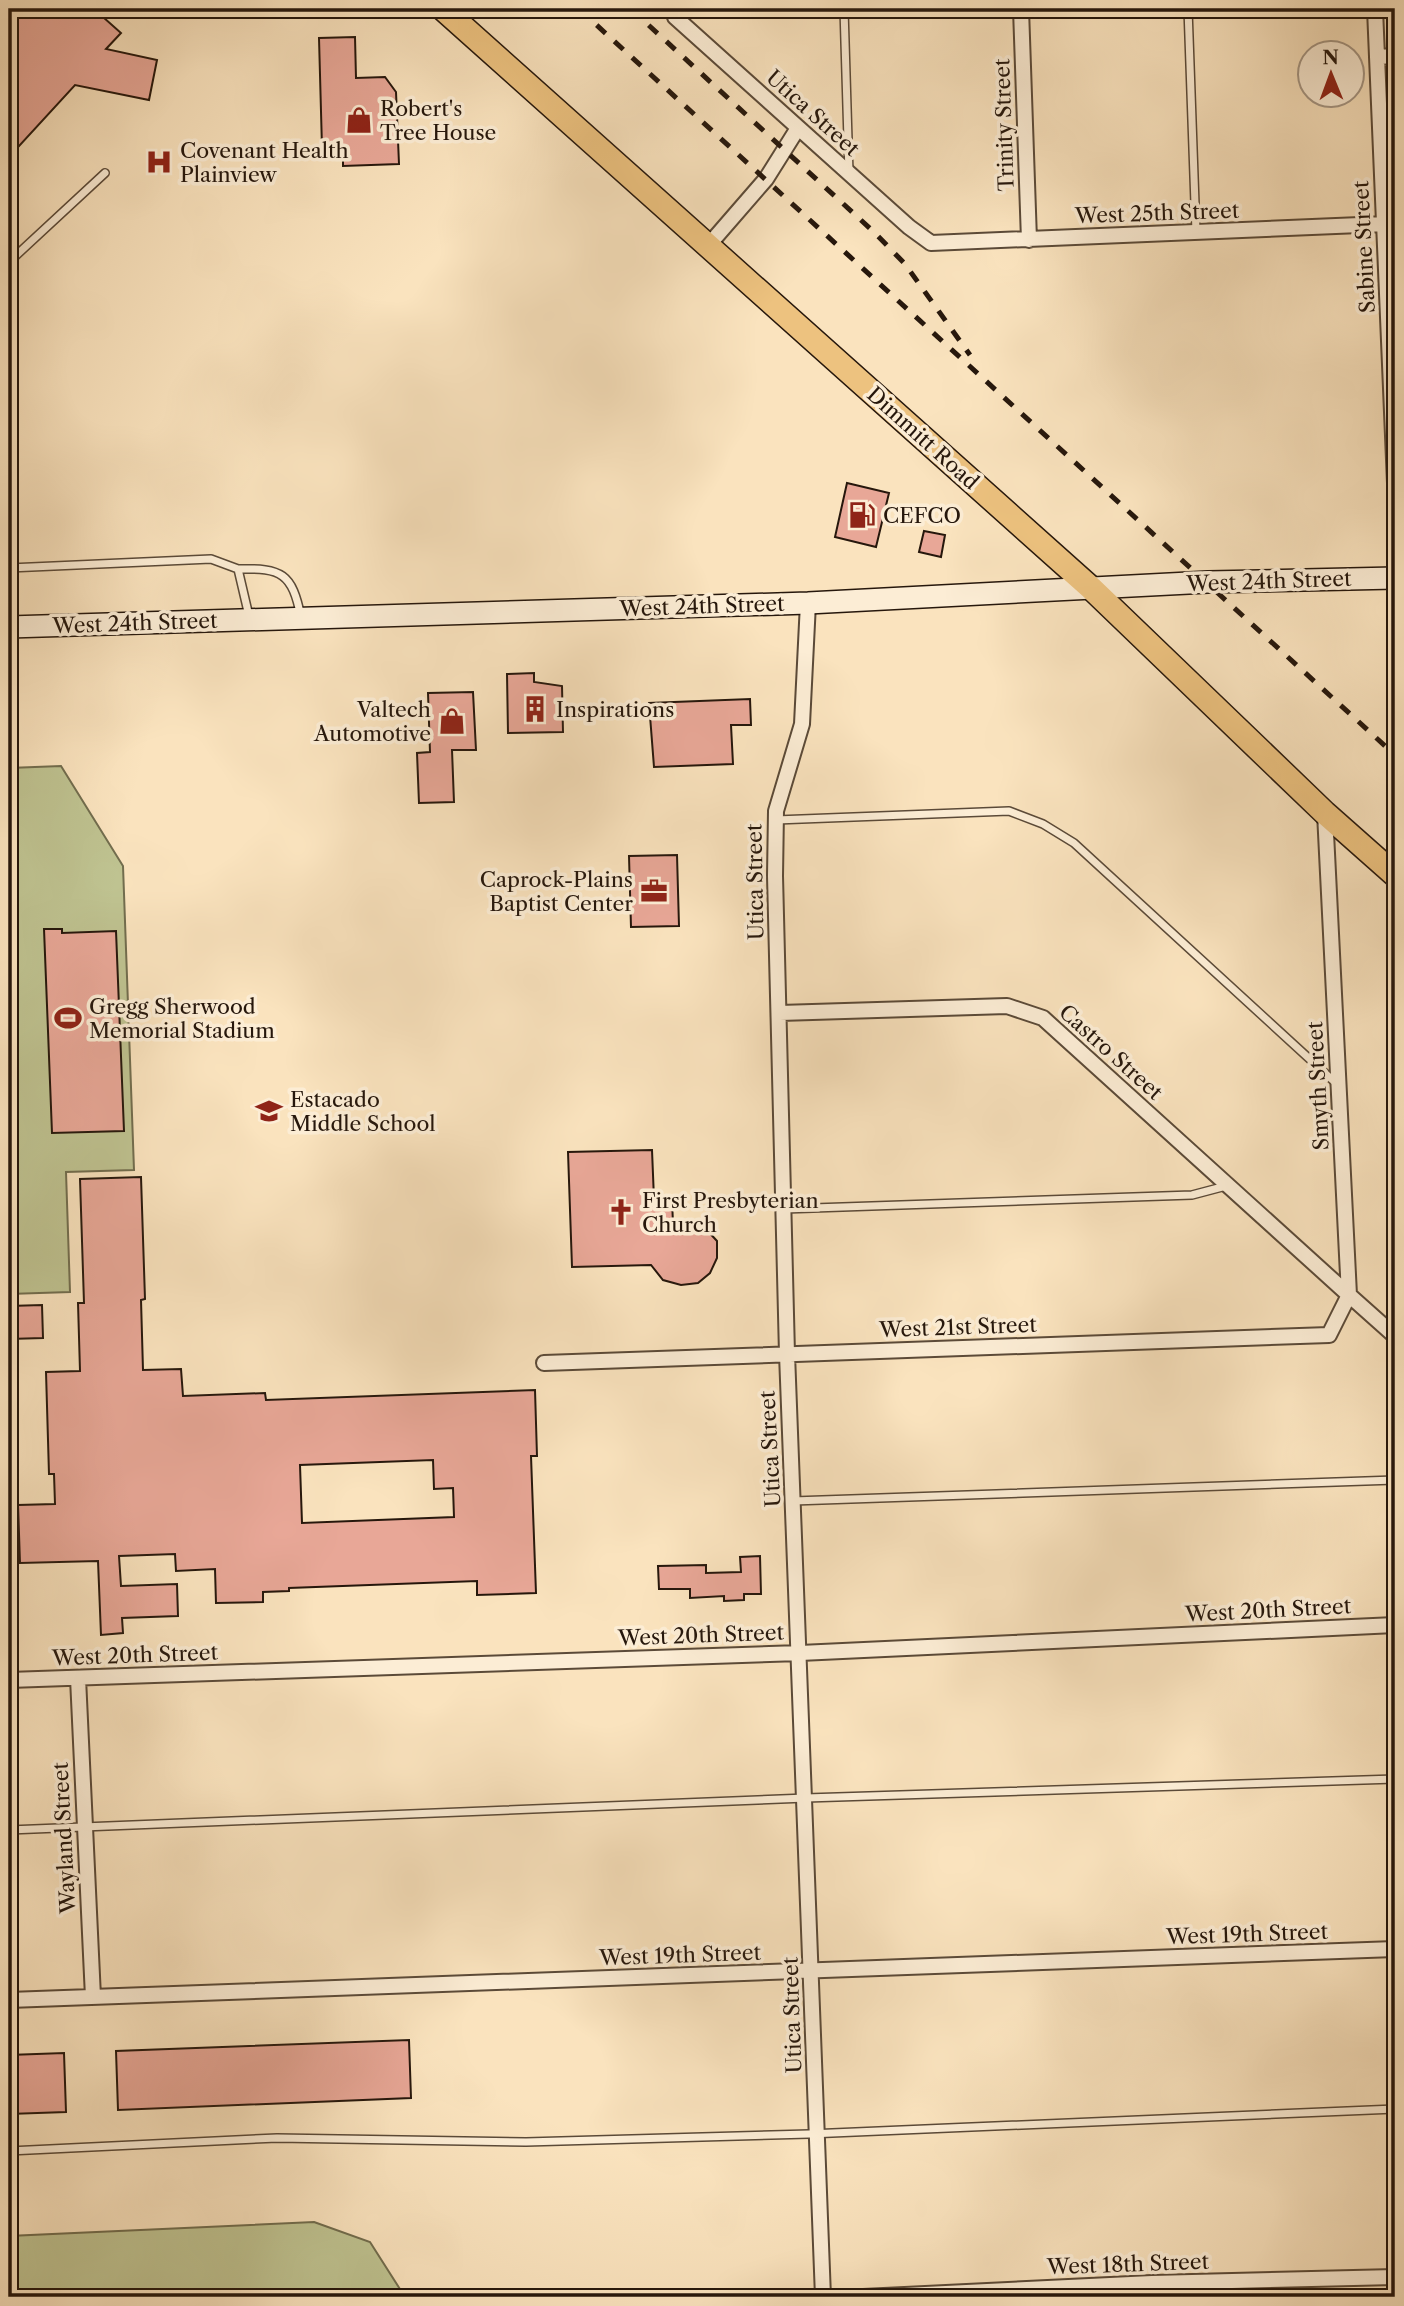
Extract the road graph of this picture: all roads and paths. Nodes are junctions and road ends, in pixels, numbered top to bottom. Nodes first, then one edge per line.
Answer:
1 (443, 9) edge
2 (673, 9) edge
3 (844, 9) edge
4 (1021, 9) edge
5 (1188, 9) edge
6 (1375, 9) edge
7 (1395, 56) edge
8 (1377, 57) junction
9 (1380, 117) junction
10 (1395, 117) edge
11 (798, 128) junction
12 (105, 173) dead end
13 (849, 174) junction
14 (1384, 224) junction
15 (1196, 232) junction
16 (1029, 240) junction
17 (931, 243) joint
18 (707, 247) junction
19 (9, 262) edge
20 (1392, 320) edge
21 (1395, 483) edge
22 (9, 568) edge
23 (238, 569) junction
24 (1395, 578) edge
25 (1091, 588) junction
26 (808, 603) junction
27 (302, 618) junction
28 (250, 620) junction
29 (9, 627) edge
30 (1325, 813) junction
31 (776, 820) junction
32 (1395, 875) edge
33 (780, 1013) junction
34 (1339, 1086) junction
35 (1228, 1185) junction
36 (784, 1209) junction
37 (1349, 1295) junction
38 (1395, 1336) edge
39 (787, 1354) junction
40 (544, 1363) dead end
41 (1395, 1480) edge
42 (793, 1501) junction
43 (1395, 1625) edge
44 (800, 1653) junction
45 (78, 1678) junction
46 (9, 1680) edge
47 (1395, 1779) edge
48 (806, 1798) junction
49 (85, 1827) junction
50 (9, 1830) edge
51 (1395, 1949) edge
52 (812, 1971) junction
53 (93, 1997) junction
54 (9, 2000) edge
55 (1395, 2109) edge
56 (817, 2132) junction
57 (9, 2151) edge
58 (1395, 2277) edge
59 (1152, 2290) edge
60 (977, 2295) edge
61 (823, 2297) edge
62 (863, 2297) edge

1 - 18 main road, Dimmitt Road
2 - 11 street, Utica Street
3 - 13 lane
4 - 16 street, Trinity Street
5 - 15 lane
6 - 8 street, Sabine Street
7 - 8 street
8 - 9 street, Sabine Street
9 - 10 lane
9 - 14 street, Sabine Street
11 - 13 street, Utica Street
11 - 18 street
12 - 19 lane
13 - 17 street, Utica Street
14 - 15 street, West 25th Street
14 - 20 street, Sabine Street
15 - 16 street, West 25th Street
16 - 17 street, West 25th Street
18 - 25 main road, Dimmitt Road
20 - 21 street, Sabine Street
22 - 23 lane
23 - 27 lane
23 - 28 lane
24 - 25 main road, West 24th Street
25 - 26 main road, West 24th Street
25 - 30 main road, Dimmitt Road
26 - 27 main road, West 24th Street
26 - 31 street, Utica Street
27 - 28 main road, West 24th Street
28 - 29 main road, West 24th Street
30 - 32 main road, Dimmitt Road
30 - 34 street, Smyth Street
31 - 33 street, Utica Street
31 - 34 lane
33 - 35 street, Castro Street
33 - 36 street, Utica Street
34 - 37 street, Smyth Street
35 - 36 lane
35 - 37 street, Castro Street
36 - 39 street, Utica Street
37 - 38 street
37 - 39 street, West 21st Street
39 - 40 street, West 21st Street
39 - 42 street, Utica Street
41 - 42 lane
42 - 44 street, Utica Street
43 - 44 street, West 20th Street
44 - 45 street, West 20th Street
44 - 48 street, Utica Street
45 - 46 street, West 20th Street
45 - 49 street, Wayland Street
47 - 48 lane
48 - 49 lane
48 - 52 street, Utica Street
49 - 50 lane
49 - 53 street, Wayland Street
51 - 52 street, West 19th Street
52 - 53 street, West 19th Street
52 - 56 street, Utica Street
53 - 54 street, West 19th Street
55 - 56 lane
56 - 57 lane
56 - 61 street, Utica Street
58 - 59 street, West 18th Street
59 - 60 street, West 18th Street
60 - 62 street, West 18th Street

